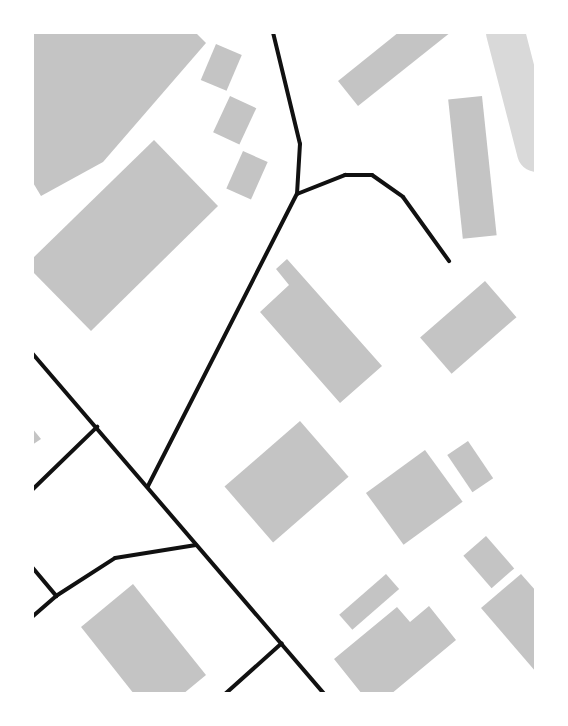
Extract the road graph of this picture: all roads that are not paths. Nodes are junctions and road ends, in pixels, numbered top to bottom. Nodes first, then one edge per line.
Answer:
1 (273, 32) edge
2 (297, 194) junction
3 (449, 261) dead end
4 (32, 353) edge
5 (97, 427) junction
6 (148, 486) junction
7 (32, 490) edge
8 (196, 545) junction
9 (32, 567) edge
10 (56, 596) junction
11 (32, 617) edge
12 (282, 643) junction
13 (225, 694) edge
14 (324, 694) edge

1 - 2 lane
2 - 3 lane
2 - 6 lane
4 - 5 lane
5 - 6 lane
5 - 7 lane
6 - 8 lane
8 - 10 lane
8 - 12 lane
9 - 10 lane
10 - 11 lane
12 - 13 lane
12 - 14 lane

